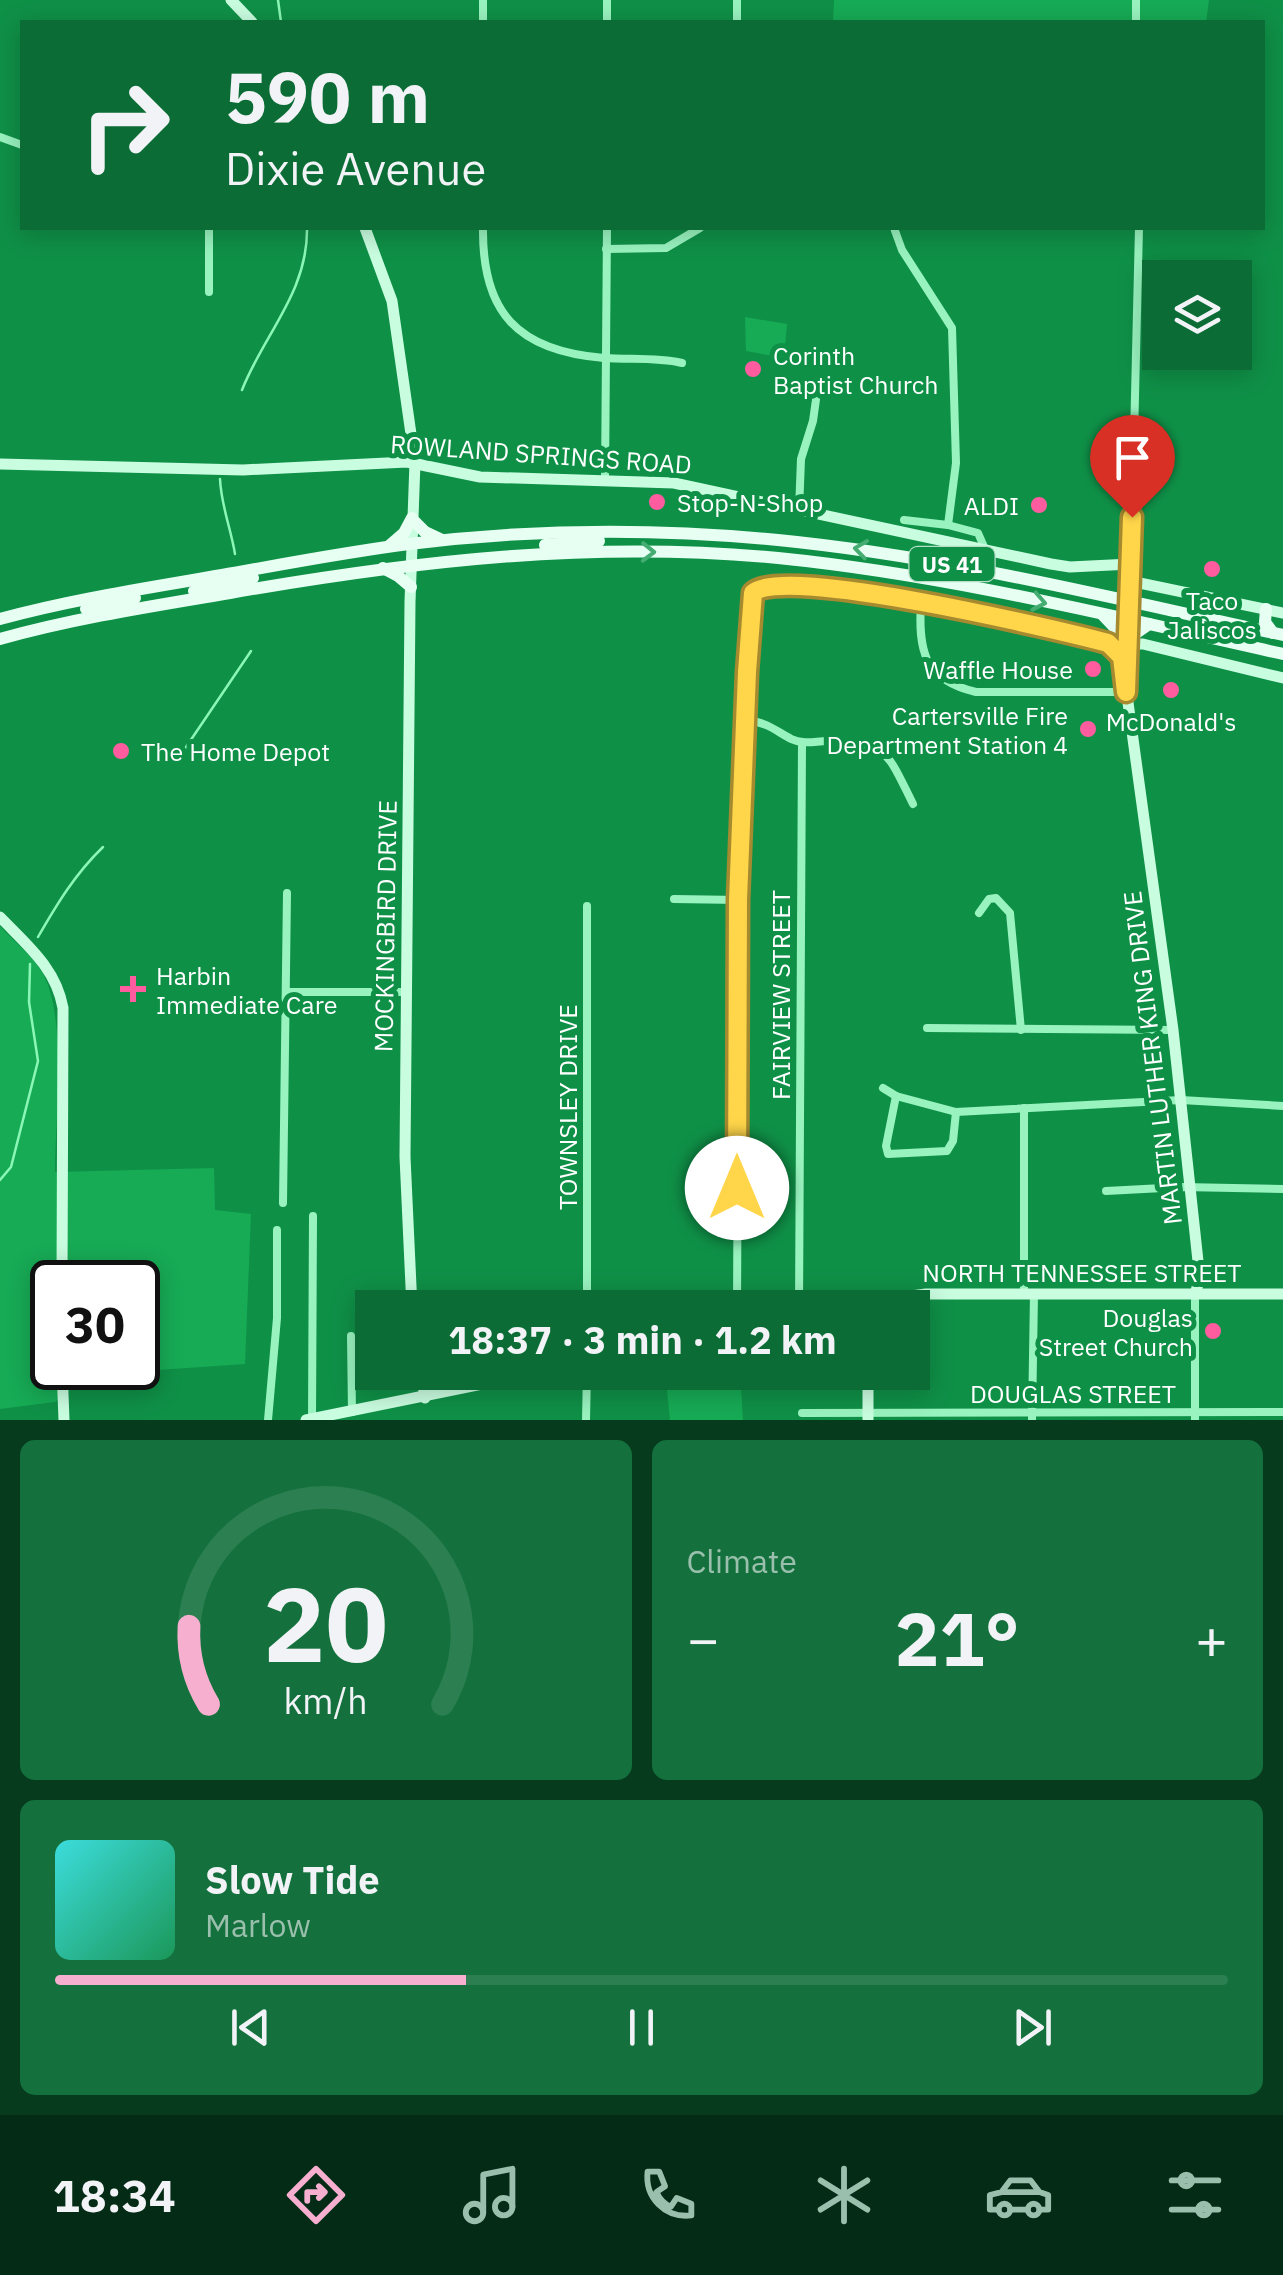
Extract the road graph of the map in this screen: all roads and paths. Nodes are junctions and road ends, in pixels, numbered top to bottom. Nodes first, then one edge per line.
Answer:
1 (234, 1) edge
2 (250, 20) edge
3 (209, 230) edge
4 (366, 230) edge
5 (482, 230) edge
6 (606, 230) edge
7 (697, 230) edge
8 (895, 230) edge
9 (1139, 230) edge
10 (606, 249) junction
11 (209, 292) dead end
12 (605, 358) junction
13 (682, 362) dead end
14 (818, 386) dead end
15 (415, 462) junction
16 (0, 464) edge
17 (605, 480) junction
18 (799, 510) junction
19 (412, 518) junction
20 (904, 520) dead end
21 (948, 524) junction
22 (642, 533) junction
23 (444, 541) junction
24 (411, 544) junction
25 (386, 548) junction
26 (985, 549) junction
27 (411, 564) junction
28 (1131, 564) junction
29 (380, 568) junction
30 (1130, 581) junction
31 (179, 583) junction
32 (411, 588) junction
33 (921, 602) junction
34 (144, 608) junction
35 (1266, 609) junction
36 (1128, 613) junction
37 (1283, 613) edge
38 (1101, 614) junction
39 (0, 619) edge
40 (1149, 624) junction
41 (0, 630) edge
42 (1278, 634) edge
43 (0, 639) edge
44 (1126, 640) junction
45 (1108, 643) junction
46 (1283, 646) edge
47 (1283, 654) edge
48 (1122, 657) junction
49 (1283, 678) edge
50 (1126, 692) junction
51 (746, 720) junction
52 (802, 742) junction
53 (912, 804) dead end
54 (287, 893) dead end
55 (674, 899) dead end
56 (738, 900) junction
57 (587, 906) dead end
58 (978, 914) dead end
59 (0, 917) edge
60 (287, 992) junction
61 (407, 992) junction
62 (927, 1028) dead end
63 (1022, 1030) junction
64 (1173, 1030) junction
65 (883, 1088) dead end
66 (896, 1096) junction
67 (1181, 1100) junction
68 (1283, 1106) edge
69 (1024, 1108) junction
70 (956, 1112) junction
71 (1190, 1188) junction
72 (1283, 1189) edge
73 (1106, 1191) dead end
74 (283, 1203) dead end
75 (313, 1216) dead end
76 (277, 1230) dead end
77 (62, 1260) edge
78 (411, 1290) edge
79 (587, 1290) edge
80 (736, 1290) edge
81 (799, 1290) edge
82 (1029, 1293) junction
83 (930, 1294) edge
84 (1195, 1294) junction
85 (1283, 1294) edge
86 (351, 1336) dead end
87 (63, 1390) edge
88 (423, 1390) edge
89 (460, 1390) edge
90 (587, 1390) edge
91 (868, 1390) edge
92 (425, 1398) junction
93 (352, 1412) junction
94 (802, 1412) dead end
95 (1283, 1412) edge
96 (868, 1416) edge
97 (1032, 1416) edge
98 (1195, 1416) edge
99 (64, 1420) edge
100 (268, 1420) edge
101 (309, 1420) edge
102 (586, 1420) edge

1 - 2 street
3 - 11 street
4 - 15 street, MOCKINGBIRD DRIVE
5 - 12 street
6 - 10 street
7 - 10 street
8 - 21 street
9 - 28 street, MARTIN LUTHER KING DRIVE
10 - 12 street
12 - 13 street
12 - 17 street
14 - 18 street
15 - 16 street, ROWLAND SPRINGS ROAD
15 - 17 street, ROWLAND SPRINGS ROAD
15 - 19 street, MOCKINGBIRD DRIVE
17 - 18 street, ROWLAND SPRINGS ROAD
18 - 26 street, ROWLAND SPRINGS ROAD
19 - 23 main road
19 - 24 street, MOCKINGBIRD DRIVE
19 - 25 main road
20 - 21 street
21 - 26 street
22 - 23 main road, US 41
22 - 27 main road
36 -> 22 main road, US 41
23 - 24 main road, US 41
24 - 25 main road, US 41
24 - 27 street, MOCKINGBIRD DRIVE
24 - 34 main road
25 - 31 main road, US 41
26 - 28 street, ROWLAND SPRINGS ROAD
27 - 29 main road, US 41
27 - 32 street, MOCKINGBIRD DRIVE
27 -> 38 main road, US 41
28 - 30 street, MARTIN LUTHER KING DRIVE
29 - 32 main road
29 - 34 main road, US 41
30 - 35 street
30 - 36 street, MARTIN LUTHER KING DRIVE
31 - 39 main road, US 41
31 - 41 main road
32 - 61 street, MOCKINGBIRD DRIVE
33 - 45 street
33 - 50 street
33 - 51 street
34 - 43 main road, US 41
35 - 37 street
35 - 42 main road
36 - 38 main road, US 41
36 - 40 main road, US 41
36 - 42 main road, US 41
36 - 44 street, MARTIN LUTHER KING DRIVE
36 - 46 main road
38 - 44 main road
40 - 44 main road
40 - 47 main road, US 41
44 - 45 street
44 - 48 street, MARTIN LUTHER KING DRIVE
44 - 49 street
44 - 50 street, MARTIN LUTHER KING DRIVE
45 - 48 street
48 - 50 street, MARTIN LUTHER KING DRIVE
50 - 64 street, MARTIN LUTHER KING DRIVE
51 - 52 street
51 - 56 street
52 - 53 street
52 - 81 street, FAIRVIEW STREET
54 - 60 street
55 - 56 street
56 - 80 street
57 - 79 street, TOWNSLEY DRIVE
58 - 63 street
59 - 77 street
60 - 61 street
60 - 74 street
61 - 78 street, MOCKINGBIRD DRIVE
62 - 63 street
63 - 64 street
64 - 67 street, MARTIN LUTHER KING DRIVE
65 - 66 street
66 - 70 street
66 - 70 street
67 - 68 street
67 - 69 street
67 - 71 street, MARTIN LUTHER KING DRIVE
69 - 70 street
69 - 82 street
71 - 72 street
71 - 73 street
71 - 84 street, MARTIN LUTHER KING DRIVE
75 - 101 street
76 - 100 street
82 - 83 street, NORTH TENNESSEE STREET
82 - 84 street, NORTH TENNESSEE STREET
82 - 97 street
84 - 85 street, NORTH TENNESSEE STREET
84 - 98 street, MARTIN LUTHER KING DRIVE
86 - 93 street
87 - 99 street
88 - 92 street
89 - 92 street
90 - 102 street
91 - 96 street
92 - 93 street
93 - 101 street
94 - 96 street, DOUGLAS STREET
95 - 98 street, DOUGLAS STREET
96 - 97 street, DOUGLAS STREET
97 - 98 street, DOUGLAS STREET

